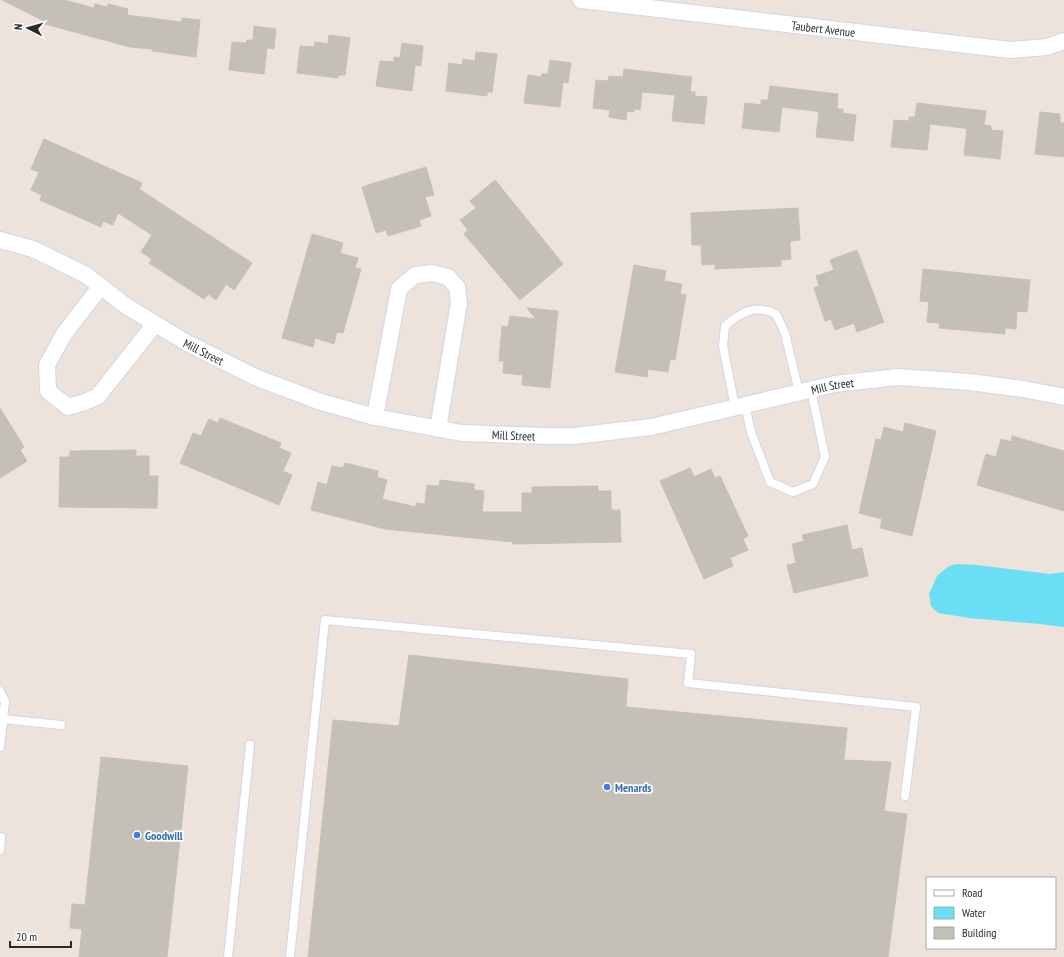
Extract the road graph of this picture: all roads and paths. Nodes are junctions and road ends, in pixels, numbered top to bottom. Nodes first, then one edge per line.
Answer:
1 (581, 0) edge
2 (1064, 41) edge
3 (0, 240) edge
4 (101, 286) junction
5 (155, 324) junction
6 (805, 391) junction
7 (1064, 397) edge
8 (740, 406) junction
9 (375, 417) junction
10 (438, 429) junction
11 (0, 691) edge
12 (3, 719) junction
13 (60, 725) dead end
14 (250, 745) dead end
15 (0, 747) edge
16 (905, 796) dead end
17 (0, 837) edge
18 (0, 850) edge
19 (228, 957) edge
20 (290, 957) edge

1 - 2 street, Taubert Avenue
3 - 4 street, Mill Street
4 - 5 street, Mill Street
4 - 5 street
5 - 9 street, Mill Street
6 - 7 street, Mill Street
6 - 8 street, Mill Street
6 - 8 lane
6 - 8 lane
8 - 10 street, Mill Street
9 - 10 street, Mill Street
9 - 10 street
11 - 12 lane
12 - 13 lane
12 - 15 lane
14 - 19 lane
16 - 20 lane
17 - 18 lane

